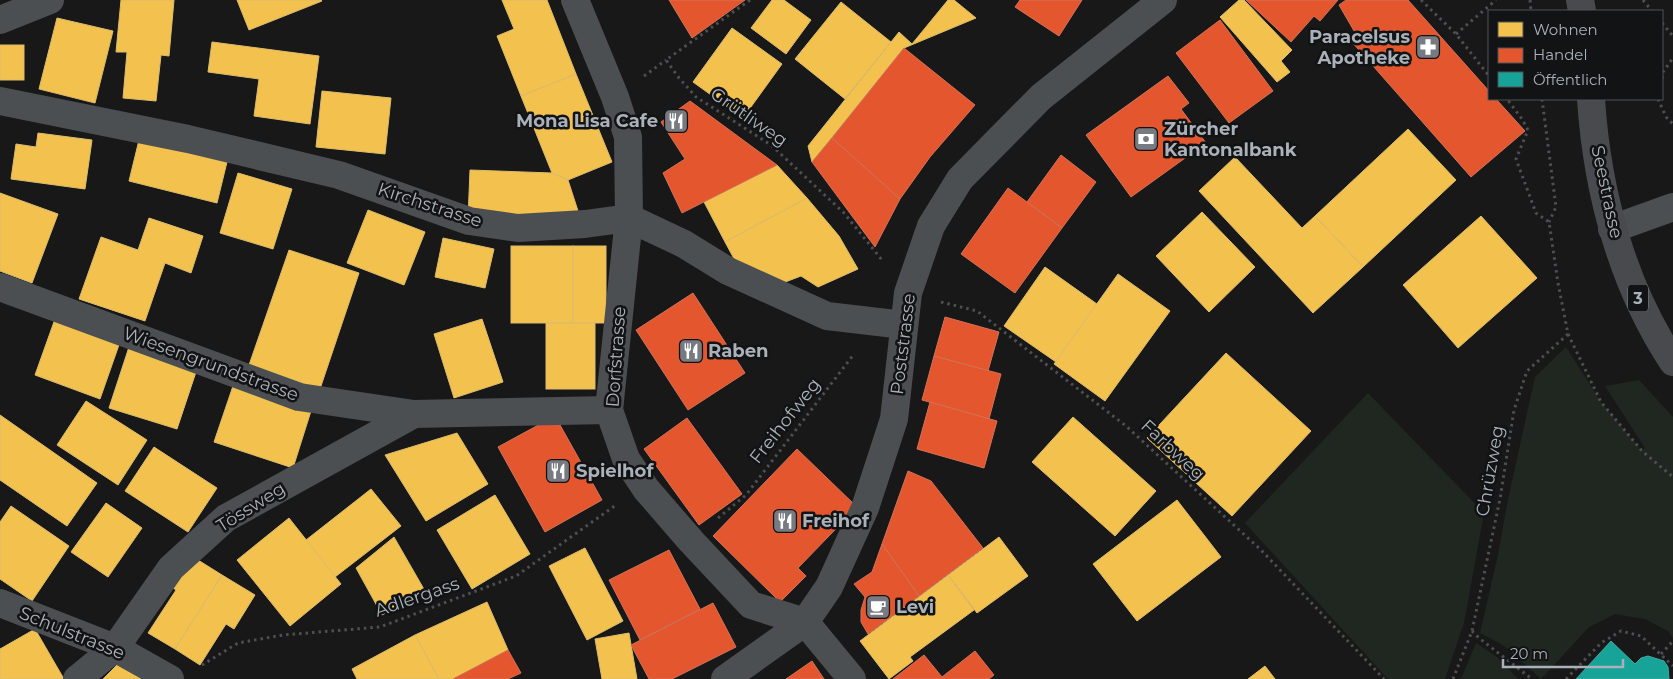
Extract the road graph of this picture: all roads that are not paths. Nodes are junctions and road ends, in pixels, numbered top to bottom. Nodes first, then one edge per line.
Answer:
1 (50, 0) edge
2 (575, 0) edge
3 (1164, 0) edge
4 (0, 20) edge
5 (1591, 100) edge
6 (0, 101) edge
7 (1673, 207) edge
8 (629, 218) junction
9 (1612, 229) junction
10 (0, 287) edge
11 (904, 325) junction
12 (1673, 362) edge
13 (609, 410) junction
14 (414, 414) junction
15 (0, 603) edge
16 (805, 622) junction
17 (115, 648) junction
18 (77, 679) edge
19 (170, 679) edge
20 (724, 679) edge
21 (852, 679) edge

1 - 4 street
2 - 8 street, Dorfstrasse
3 - 11 street, Poststrasse
5 - 9 main road, Seestrasse / 3
6 - 8 street, Kirchstrasse
7 - 9 street
8 - 11 street
8 - 13 street, Dorfstrasse
9 - 12 main road, Seestrasse / 3
10 - 14 street, Wiesengrundstrasse
11 - 16 street, Poststrasse
13 - 14 street, Wiesengrundstrasse
13 - 16 street, Dorfstrasse
14 - 17 street, Tössweg
15 - 17 street, Schulstrasse
16 - 20 street
16 - 21 street
17 - 18 street, Tössweg
17 - 19 street, Schulstrasse

